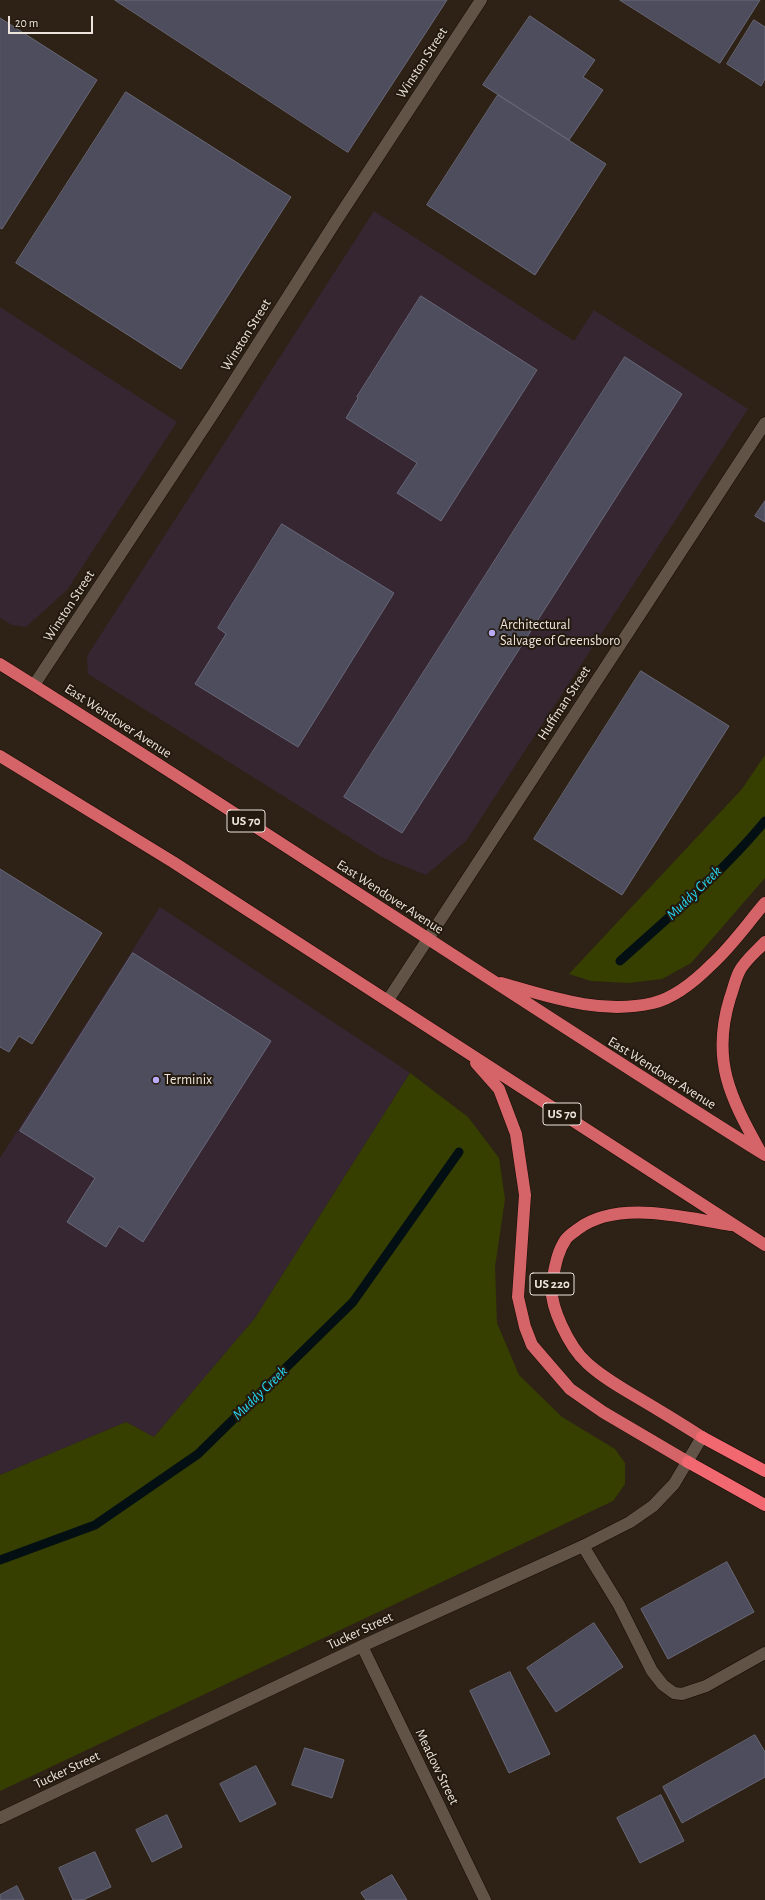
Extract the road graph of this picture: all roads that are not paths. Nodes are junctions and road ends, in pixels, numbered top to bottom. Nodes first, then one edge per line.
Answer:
1 (481, 0) edge
2 (765, 423) edge
3 (0, 664) edge
4 (34, 685) junction
5 (0, 756) edge
6 (765, 903) edge
7 (428, 940) junction
8 (765, 942) edge
9 (490, 981) junction
10 (388, 1000) junction
11 (466, 1052) junction
12 (763, 1153) edge
13 (736, 1226) junction
14 (765, 1245) edge
15 (702, 1437) junction
16 (688, 1462) junction
17 (765, 1471) edge
18 (765, 1505) edge
19 (582, 1546) junction
20 (362, 1646) junction
21 (765, 1653) edge
22 (0, 1818) edge
23 (486, 1900) edge

1 - 4 street, Winston Street
2 - 7 street, Huffman Street
3 - 4 highway, East Wendover Avenue / US 70
4 - 7 highway, East Wendover Avenue / US 70
5 - 10 highway, US 70
6 - 9 highway
7 - 9 highway, East Wendover Avenue / US 70
7 - 10 street, Huffman Street
8 - 12 highway
9 - 12 highway, East Wendover Avenue / US 70
10 - 11 highway, US 70
11 - 13 highway, US 70
11 - 16 highway
13 - 14 highway, US 70
13 - 15 highway, US 220
15 - 16 street, Tucker Street
15 - 17 highway, US 220
16 - 18 highway
16 - 19 street, Tucker Street
19 - 20 street, Tucker Street
19 - 21 street
20 - 22 street, Tucker Street
20 - 23 street, Meadow Street

